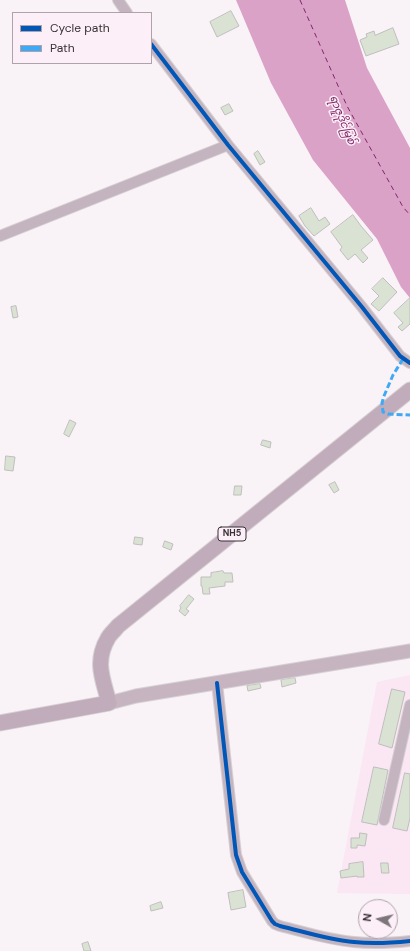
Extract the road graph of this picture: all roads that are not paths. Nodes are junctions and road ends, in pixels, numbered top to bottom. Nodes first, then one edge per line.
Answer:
1 (118, 0) edge
2 (126, 12) edge
3 (152, 45) edge
4 (228, 145) junction
5 (0, 236) edge
6 (410, 363) edge
7 (410, 390) edge
8 (410, 651) edge
9 (217, 683) junction
10 (109, 702) junction
11 (410, 705) edge
12 (0, 723) edge
13 (399, 755) junction
14 (410, 757) edge
15 (384, 820) dead end
16 (410, 941) edge

1 - 2 street
3 - 4 street
4 - 5 street
4 - 6 street
7 - 10 highway, NH5
8 - 9 main road
9 - 10 main road
9 - 16 street
10 - 12 highway
11 - 13 street
13 - 14 street
13 - 15 street

